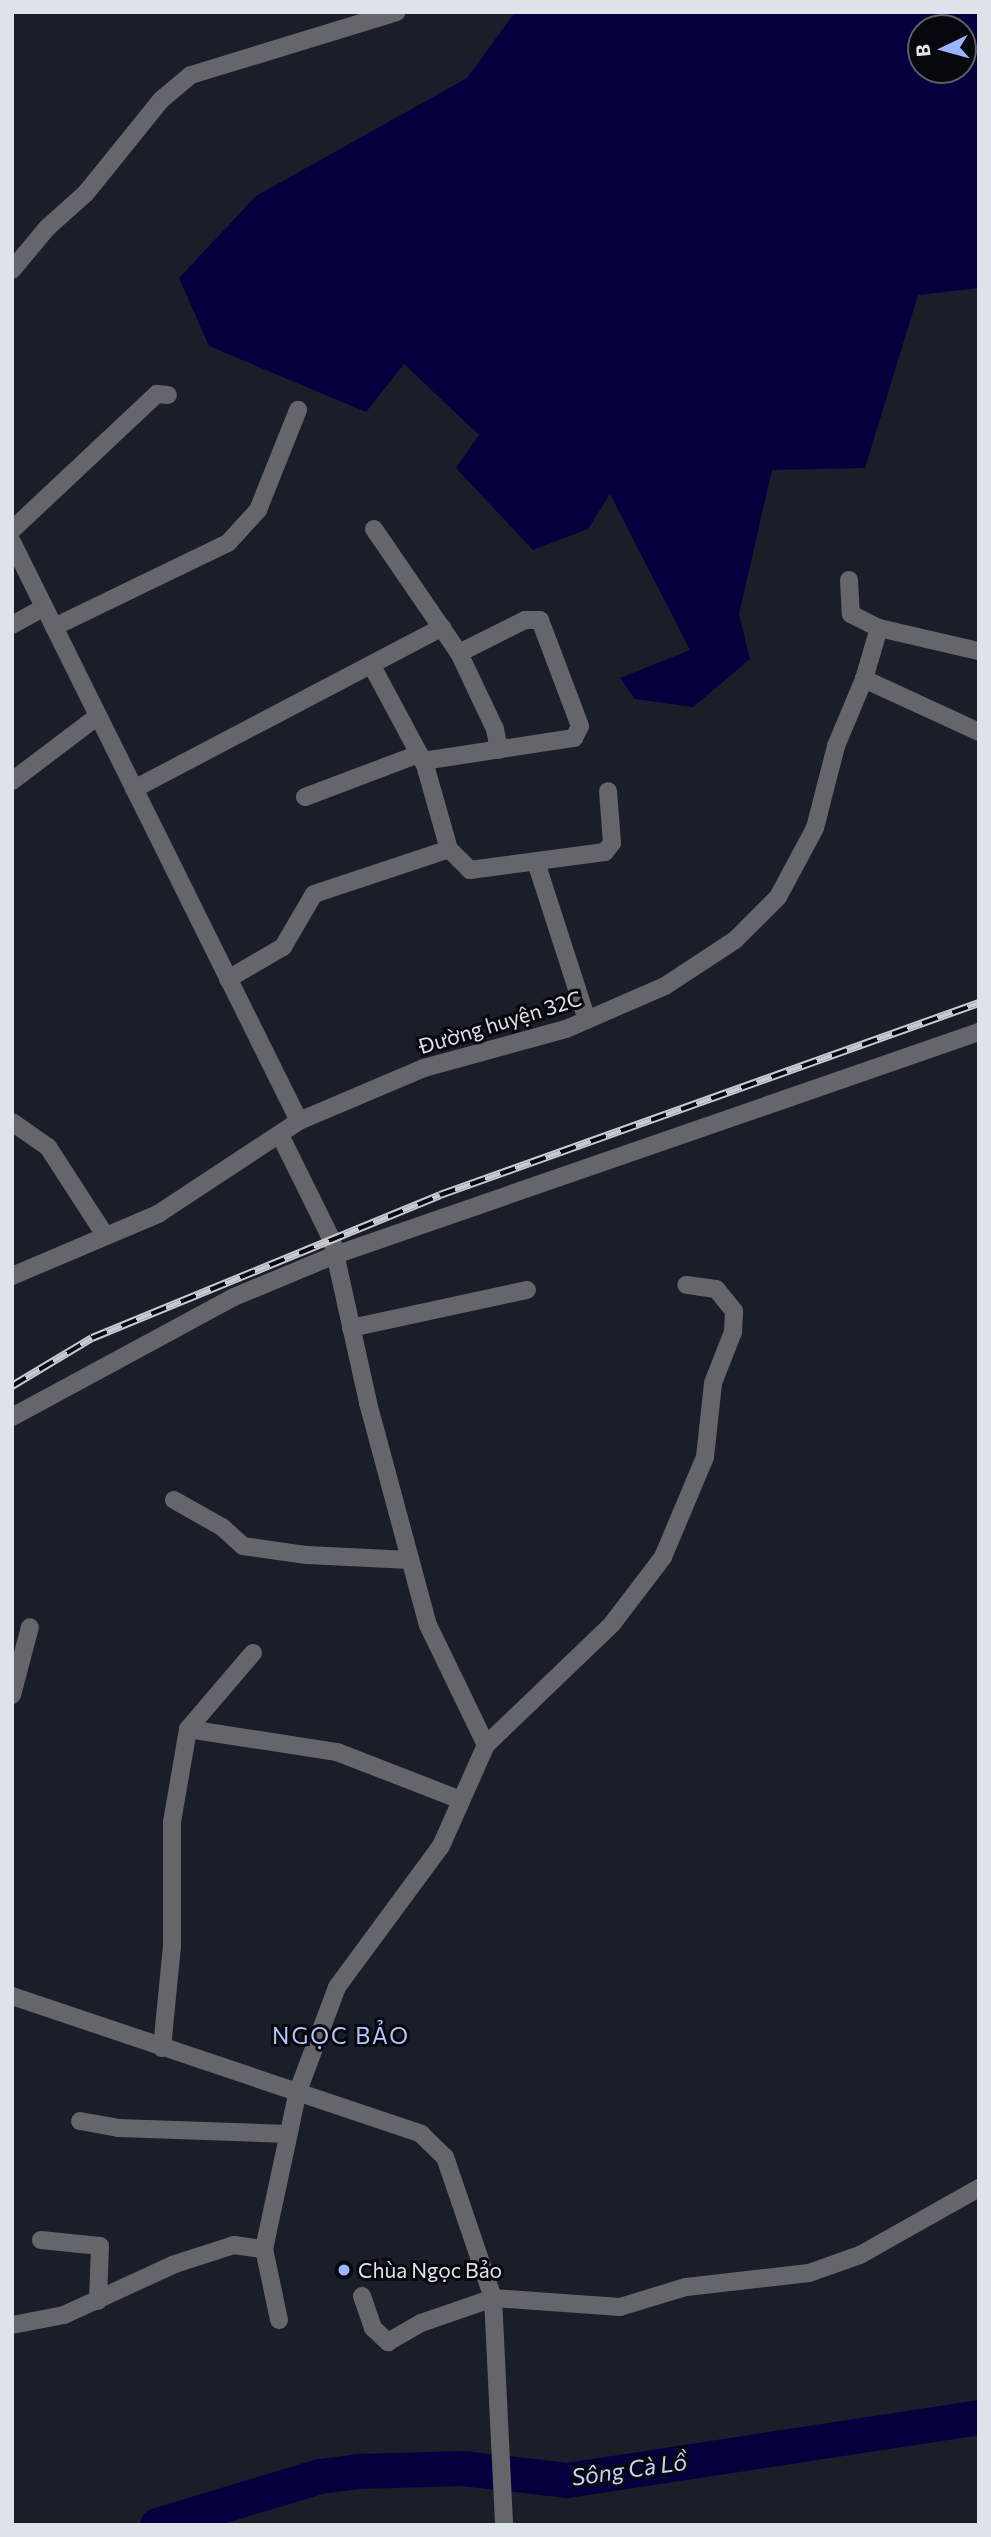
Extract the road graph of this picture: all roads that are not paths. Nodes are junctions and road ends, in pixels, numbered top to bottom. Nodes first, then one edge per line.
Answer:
1 (397, 12) edge
2 (12, 270) edge
3 (168, 395) dead end
4 (298, 410) dead end
5 (374, 529) dead end
6 (12, 530) edge
7 (12, 542) edge
8 (849, 580) dead end
9 (44, 607) junction
10 (12, 625) edge
11 (54, 627) junction
12 (442, 627) junction
13 (879, 628) junction
14 (979, 651) edge
15 (459, 653) junction
16 (372, 666) junction
17 (864, 679) junction
18 (98, 716) junction
19 (979, 732) edge
20 (499, 750) junction
21 (421, 757) junction
22 (12, 781) edge
23 (134, 789) junction
24 (608, 791) dead end
25 (305, 797) dead end
26 (449, 849) junction
27 (536, 862) junction
28 (228, 979) junction
29 (587, 1020) junction
30 (979, 1032) edge
31 (299, 1121) junction
32 (12, 1122) edge
33 (280, 1135) junction
34 (105, 1236) junction
35 (335, 1255) junction
36 (12, 1276) edge
37 (686, 1285) dead end
38 (527, 1290) dead end
39 (351, 1328) junction
40 (12, 1417) edge
41 (174, 1500) dead end
42 (410, 1560) junction
43 (30, 1627) dead end
44 (253, 1653) dead end
45 (12, 1695) edge
46 (188, 1729) junction
47 (486, 1745) junction
48 (461, 1800) junction
49 (12, 1996) edge
50 (162, 2048) junction
51 (298, 2091) junction
52 (80, 2121) dead end
53 (288, 2134) junction
54 (979, 2188) edge
55 (41, 2240) dead end
56 (264, 2249) junction
57 (362, 2296) dead end
58 (493, 2298) junction
59 (98, 2301) junction
60 (279, 2320) dead end
61 (12, 2325) edge
62 (505, 2525) edge

1 - 2 street
3 - 6 street
4 - 11 street
5 - 12 street
7 - 9 street
8 - 13 street
9 - 10 street
9 - 11 street
11 - 18 street
12 - 15 street
12 - 16 street
13 - 14 street
13 - 17 street, Đường huyện 32C
15 - 20 street
15 - 20 street
16 - 21 street
16 - 23 street
17 - 19 street
17 - 29 street, Đường huyện 32C
18 - 22 street
18 - 23 street
20 - 21 street
21 - 25 street
21 - 26 street
23 - 28 street
24 - 27 street
26 - 27 street
26 - 28 street
27 - 29 street
28 - 31 street
29 - 31 street, Đường huyện 32C
30 - 35 street
31 - 33 street, Đường huyện 32C
32 - 34 street
33 - 34 street, Đường huyện 32C
33 - 35 street
34 - 36 street, Đường huyện 32C
35 - 39 street
35 - 40 street
37 - 47 street
38 - 39 street
39 - 42 street
41 - 42 street
42 - 47 street
43 - 45 street
44 - 46 street
46 - 48 street
46 - 50 street
47 - 48 street
48 - 51 street
49 - 50 street
50 - 51 street
51 - 53 street
51 - 58 street
52 - 53 street
53 - 56 street
54 - 58 street
55 - 59 street
56 - 59 street
56 - 60 street
57 - 58 street
58 - 62 street
59 - 61 street

